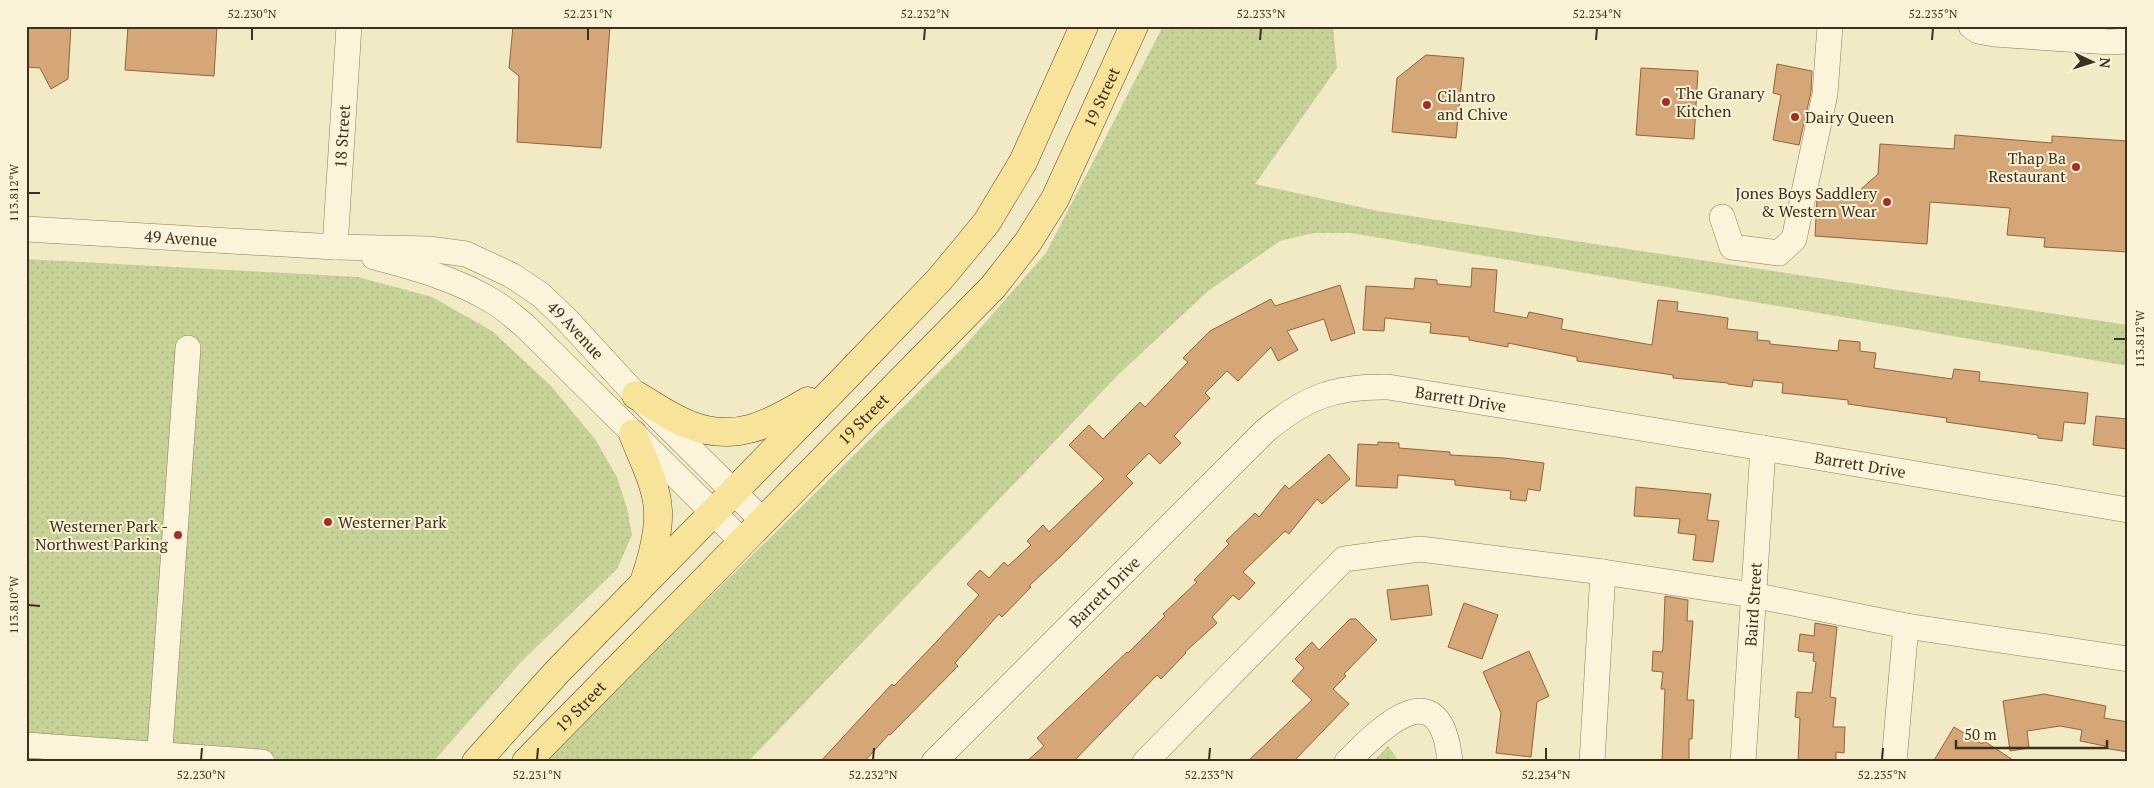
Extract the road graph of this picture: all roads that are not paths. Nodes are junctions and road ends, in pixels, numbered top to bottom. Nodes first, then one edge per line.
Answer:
1 (349, 26) edge
2 (1069, 26) edge
3 (1084, 26) edge
4 (1830, 26) edge
5 (1971, 26) edge
6 (1134, 27) edge
7 (2027, 31) edge
8 (2075, 33) edge
9 (2128, 41) edge
10 (1060, 80) junction
11 (1722, 217) dead end
12 (26, 229) edge
13 (335, 246) junction
14 (188, 348) dead end
15 (844, 379) junction
16 (636, 395) junction
17 (633, 434) junction
18 (1763, 448) junction
19 (733, 492) junction
20 (2128, 510) edge
21 (713, 512) junction
22 (763, 520) junction
23 (742, 541) junction
24 (1603, 572) junction
25 (644, 582) junction
26 (1753, 595) junction
27 (1906, 626) junction
28 (2128, 659) edge
29 (26, 745) edge
30 (159, 758) edge
31 (262, 762) edge
32 (476, 762) edge
33 (526, 762) edge
34 (934, 762) edge
35 (1145, 762) edge
36 (1347, 762) edge
37 (1450, 762) edge
38 (1592, 762) edge
39 (1743, 762) edge
40 (1894, 762) edge

1 - 13 street, 18 Street
2 - 10 main road
3 - 10 main road
4 - 11 street
5 - 7 street
6 - 22 main road, 19 Street
7 - 8 street
8 - 9 street
10 - 15 main road
12 - 13 street, 49 Avenue
13 - 16 street, 49 Avenue
13 - 17 street, 49 Avenue
14 - 30 street
15 - 16 main road
15 - 19 main road
16 - 19 street, 49 Avenue
17 - 21 street, 49 Avenue
17 - 25 main road
18 - 20 street, Barrett Drive
18 - 26 street, Baird Street
18 - 34 street, Barrett Drive
19 - 21 main road
19 - 22 street, 49 Avenue
21 - 23 street, 49 Avenue
21 - 25 main road
22 - 23 main road, 19 Street
23 - 33 main road, 19 Street
24 - 26 street
24 - 35 street
24 - 38 street
25 - 32 main road
26 - 27 street
26 - 39 street, Baird Street
27 - 28 street
27 - 40 street
29 - 30 street
30 - 31 street
36 - 37 street

